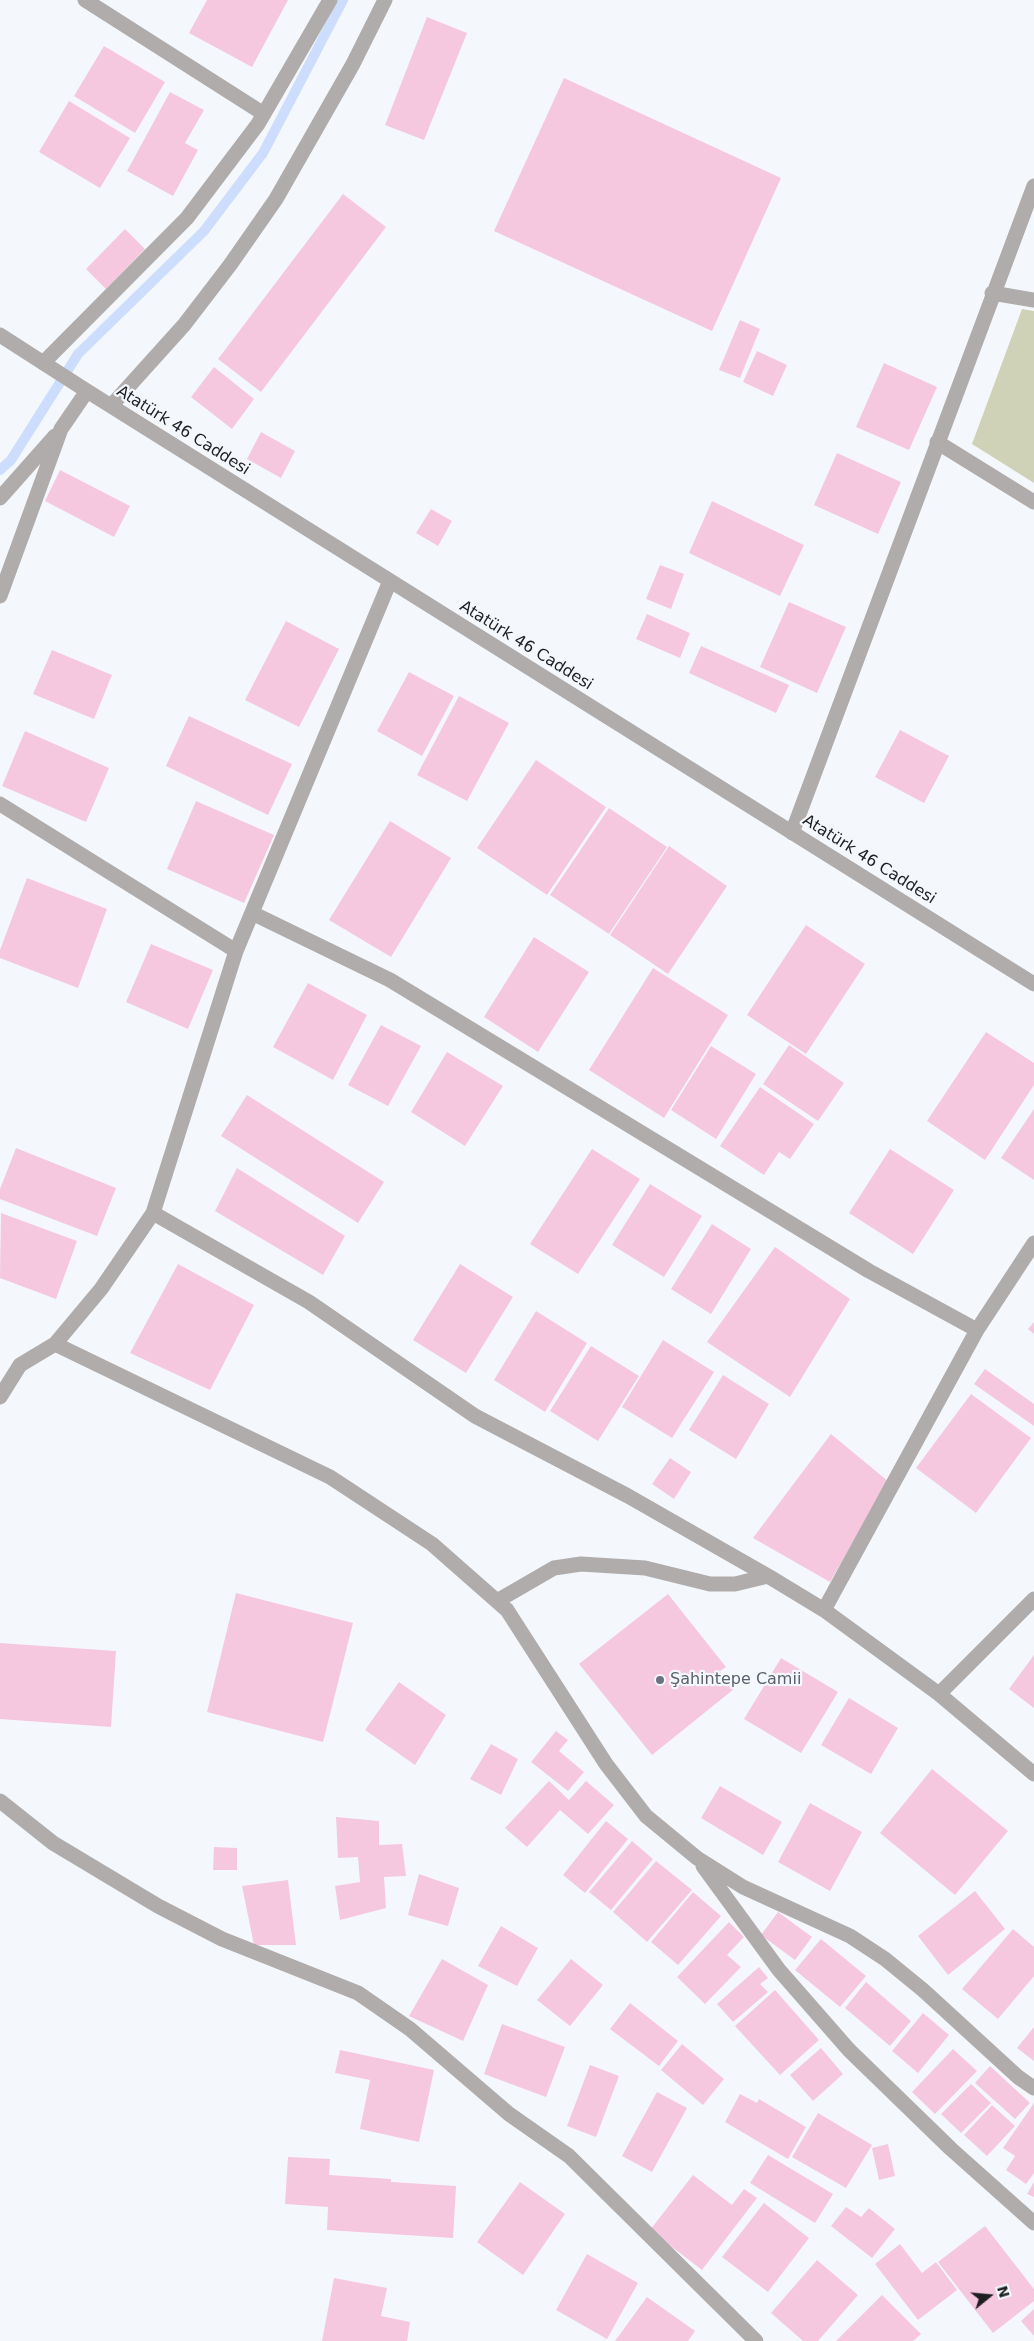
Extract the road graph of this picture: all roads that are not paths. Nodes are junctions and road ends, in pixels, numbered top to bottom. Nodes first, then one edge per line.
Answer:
1 (85, 0) edge
2 (330, 0) edge
3 (384, 0) edge
4 (264, 114) junction
5 (1034, 186) edge
6 (992, 293) junction
7 (1034, 300) edge
8 (0, 335) edge
9 (44, 363) junction
10 (87, 391) junction
11 (110, 406) junction
12 (61, 430) junction
13 (937, 442) junction
14 (0, 498) edge
15 (1034, 502) edge
16 (390, 581) junction
17 (0, 596) edge
18 (0, 804) edge
19 (792, 833) junction
20 (252, 913) junction
21 (236, 951) junction
22 (1034, 984) edge
23 (152, 1213) junction
24 (1034, 1243) edge
25 (977, 1330) junction
26 (55, 1344) junction
27 (0, 1397) edge
28 (768, 1576) junction
29 (1034, 1599) edge
30 (497, 1602) junction
31 (824, 1610) junction
32 (939, 1694) junction
33 (1034, 1774) edge
34 (0, 1801) edge
35 (697, 1858) junction
36 (1034, 2088) edge
37 (1034, 2222) edge
38 (756, 2341) edge

1 - 4 street
2 - 4 street
3 - 11 street
4 - 9 street
5 - 6 street
6 - 7 street
6 - 13 street
8 - 9 street, Atatürk 46 Caddesi
9 - 10 street, Atatürk 46 Caddesi
10 - 11 street, Atatürk 46 Caddesi
10 - 12 street
11 - 16 street, Atatürk 46 Caddesi
12 - 14 street
12 - 17 street
13 - 15 street
13 - 19 street
16 - 19 street, Atatürk 46 Caddesi
16 - 20 street
18 - 21 street
19 - 22 street, Atatürk 46 Caddesi
20 - 21 street
20 - 25 street
21 - 23 street
23 - 26 street
23 - 28 street
24 - 25 street
25 - 31 street
26 - 27 street
26 - 30 street
28 - 30 street
28 - 31 street
29 - 32 street
30 - 35 street
31 - 32 street
32 - 33 street
34 - 38 street
35 - 36 street
35 - 37 street

